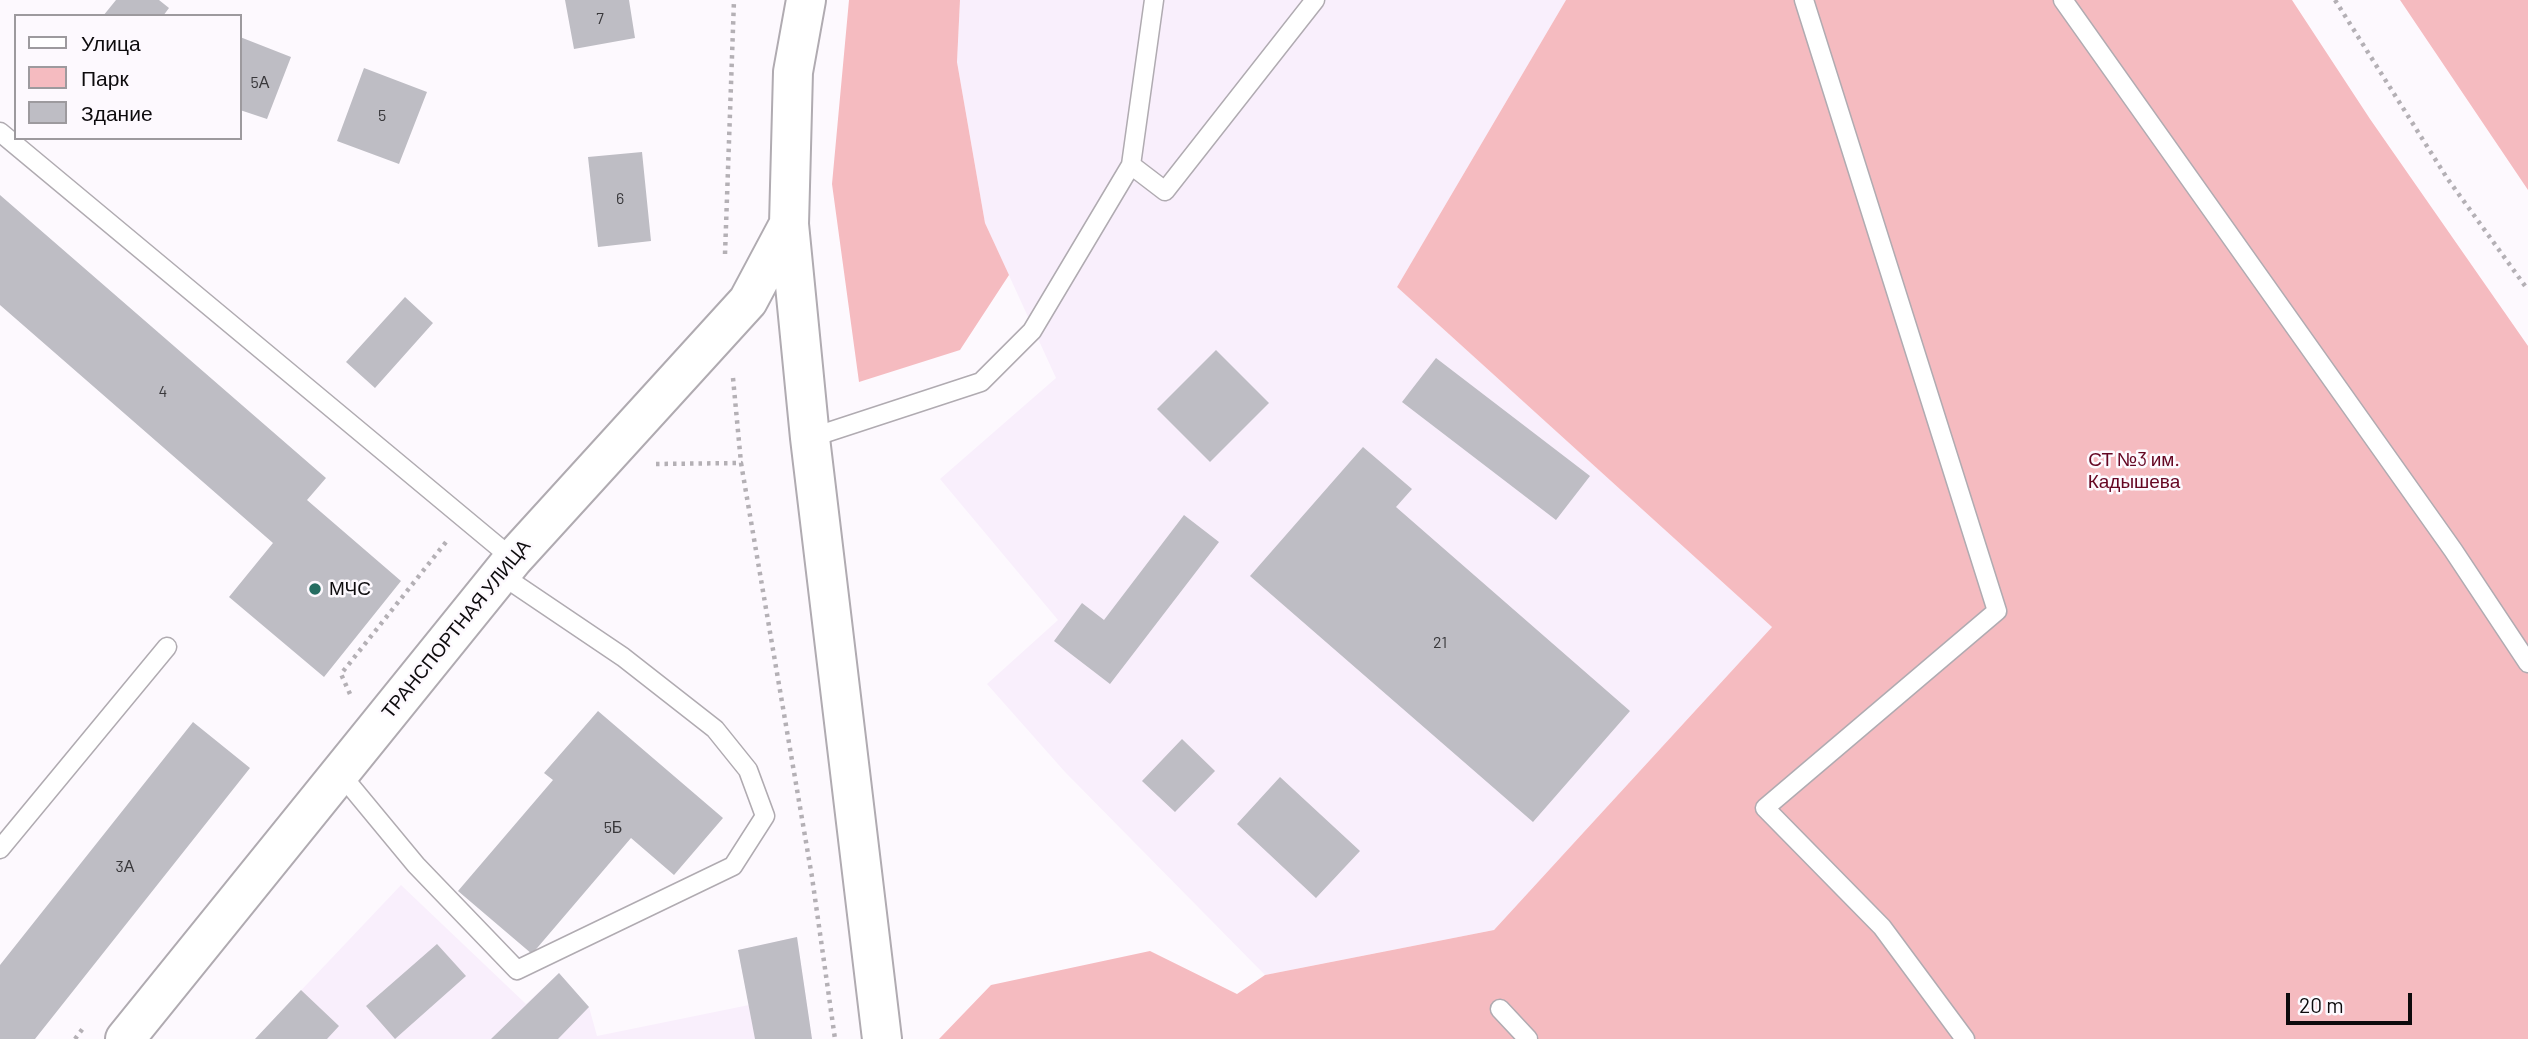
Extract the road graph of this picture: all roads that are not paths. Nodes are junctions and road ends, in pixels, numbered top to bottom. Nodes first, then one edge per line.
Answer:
1 (806, 0) edge
2 (1154, 0) edge
3 (1315, 0) edge
4 (1804, 0) edge
5 (2063, 0) edge
6 (0, 132) edge
7 (1131, 165) junction
8 (789, 224) junction
9 (810, 439) junction
10 (506, 567) junction
11 (167, 647) dead end
12 (2528, 663) edge
13 (339, 772) junction
14 (0, 849) edge
15 (1500, 1009) dead end
16 (125, 1039) edge
17 (882, 1039) edge
18 (1528, 1039) edge
19 (1965, 1039) edge

1 - 8 street, ТРАНСПОРТНАЯ УЛИЦА
2 - 7 lane
3 - 7 lane
4 - 19 lane
5 - 12 lane
6 - 10 lane
7 - 9 lane
8 - 9 street, ТРАНСПОРТНАЯ УЛИЦА
8 - 10 street, ТРАНСПОРТНАЯ УЛИЦА
9 - 17 street, ТРАНСПОРТНАЯ УЛИЦА
10 - 13 street, ТРАНСПОРТНАЯ УЛИЦА
10 - 13 lane
11 - 14 lane
13 - 16 street, ТРАНСПОРТНАЯ УЛИЦА
15 - 18 lane

